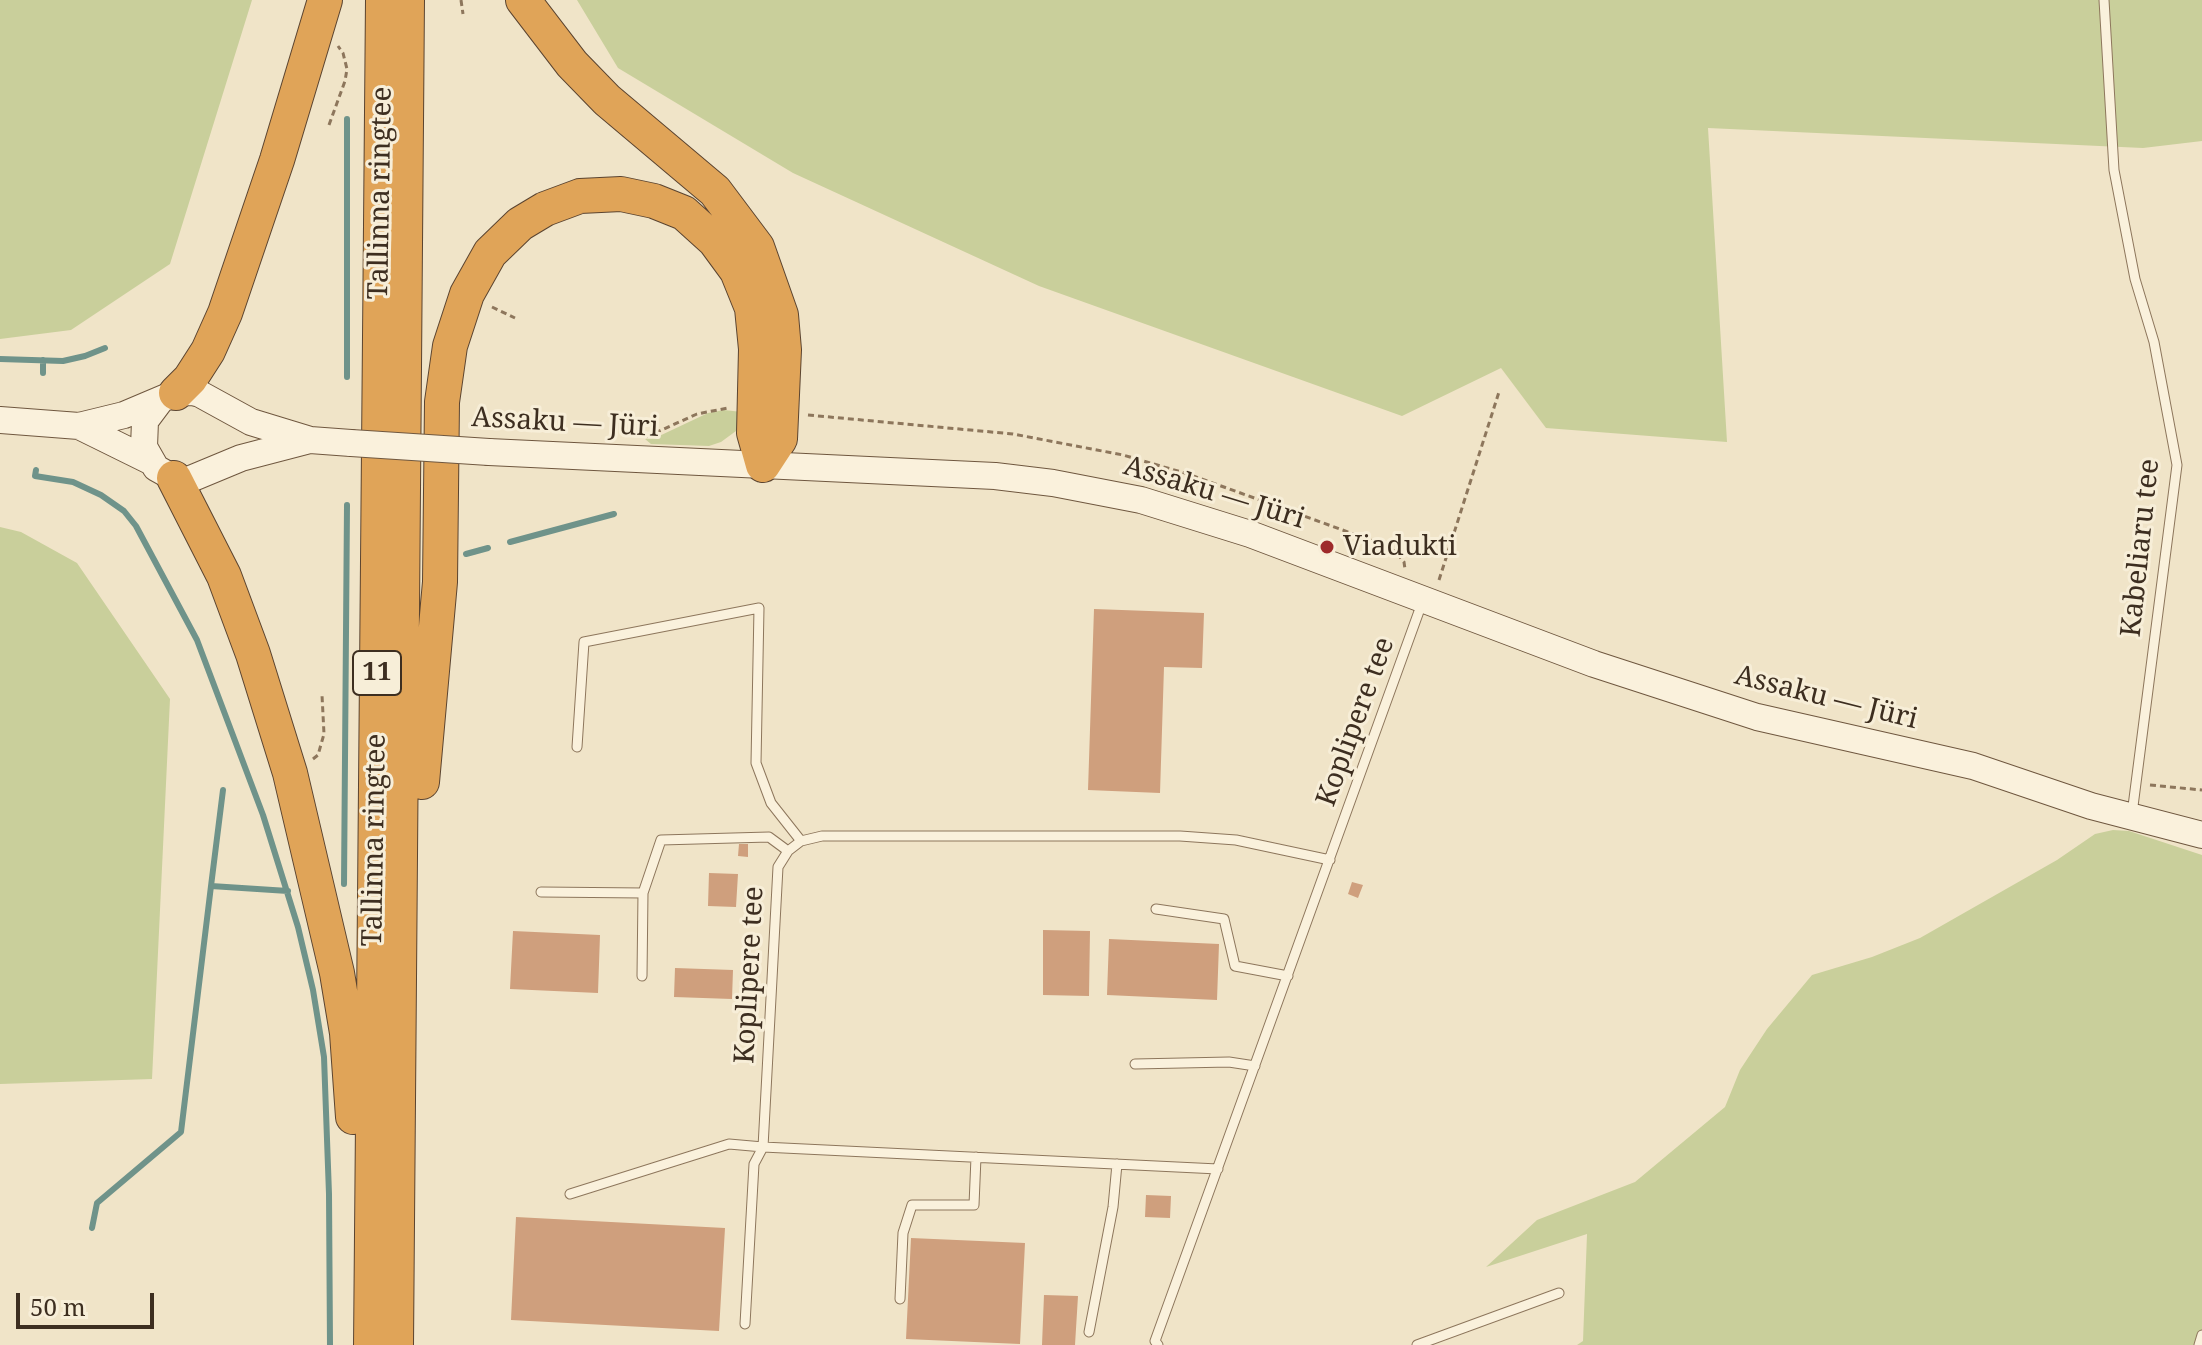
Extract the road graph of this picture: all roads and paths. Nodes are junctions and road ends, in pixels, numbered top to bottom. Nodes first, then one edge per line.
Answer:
1 (383, 0) edge
2 (407, 0) edge
3 (461, 0) edge
4 (523, 0) edge
5 (2104, 0) edge
6 (321, 13) edge
7 (463, 14) dead end
8 (329, 125) dead end
9 (1499, 392) dead end
10 (168, 397) junction
11 (736, 408) dead end
12 (705, 412) dead end
13 (824, 416) dead end
14 (0, 420) edge
15 (79, 426) junction
16 (310, 440) junction
17 (763, 465) junction
18 (162, 470) junction
19 (1420, 599) junction
20 (322, 695) dead end
21 (577, 747) dead end
22 (290, 773) junction
23 (2135, 783) junction
24 (2202, 790) edge
25 (2131, 817) junction
26 (2202, 835) edge
27 (801, 841) junction
28 (788, 851) junction
29 (1330, 860) junction
30 (541, 892) dead end
31 (643, 893) junction
32 (1156, 909) dead end
33 (642, 976) dead end
34 (1288, 976) junction
35 (1135, 1064) dead end
36 (1255, 1066) junction
37 (399, 1086) junction
38 (763, 1147) junction
39 (976, 1157) junction
40 (1117, 1164) junction
41 (1218, 1169) junction
42 (570, 1194) dead end
43 (384, 1287) junction
44 (1559, 1293) dead end
45 (900, 1299) dead end
46 (745, 1324) dead end
47 (1089, 1332) dead end
48 (2202, 1335) edge
49 (1157, 1343) edge
50 (357, 1345) edge
51 (371, 1345) edge
52 (396, 1345) edge
53 (1417, 1345) edge
54 (2199, 1345) edge

1 - 43 highway, Tallinna ringtee / 11
2 - 37 highway, Tallinna ringtee / 11
3 - 7 path
4 - 17 highway
5 - 23 lane, Kabeliaru tee
6 - 8 path
6 - 10 highway
9 - 19 path
10 - 15 street
10 - 16 street, Assaku — Jüri
10 - 18 street
11 - 12 path
13 - 19 path
14 - 15 street
15 - 18 street
16 - 17 street, Assaku — Jüri, bridge
16 - 18 street, Assaku — Jüri
17 - 19 street, Assaku — Jüri
17 - 37 highway
18 - 22 highway
19 - 25 street, Assaku — Jüri
19 - 29 lane, Koplipere tee
20 - 22 path
21 - 27 lane
22 - 50 highway
23 - 24 path
23 - 25 lane, Kabeliaru tee
25 - 26 street, Assaku — Jüri
27 - 28 lane, Koplipere tee
27 - 29 lane
28 - 31 lane
28 - 38 lane, Koplipere tee
29 - 34 lane, Koplipere tee
30 - 31 lane
31 - 33 lane
32 - 34 lane
34 - 36 lane, Koplipere tee
35 - 36 lane
36 - 41 lane, Koplipere tee
37 - 43 highway, Tallinna ringtee / 11
38 - 39 lane
38 - 42 lane
38 - 46 lane, Koplipere tee
39 - 40 lane
39 - 45 lane
40 - 41 lane
40 - 47 lane
41 - 49 lane, Koplipere tee
43 - 51 highway, Tallinna ringtee / 11
43 - 52 highway, Tallinna ringtee / 11
44 - 53 lane
48 - 54 lane

